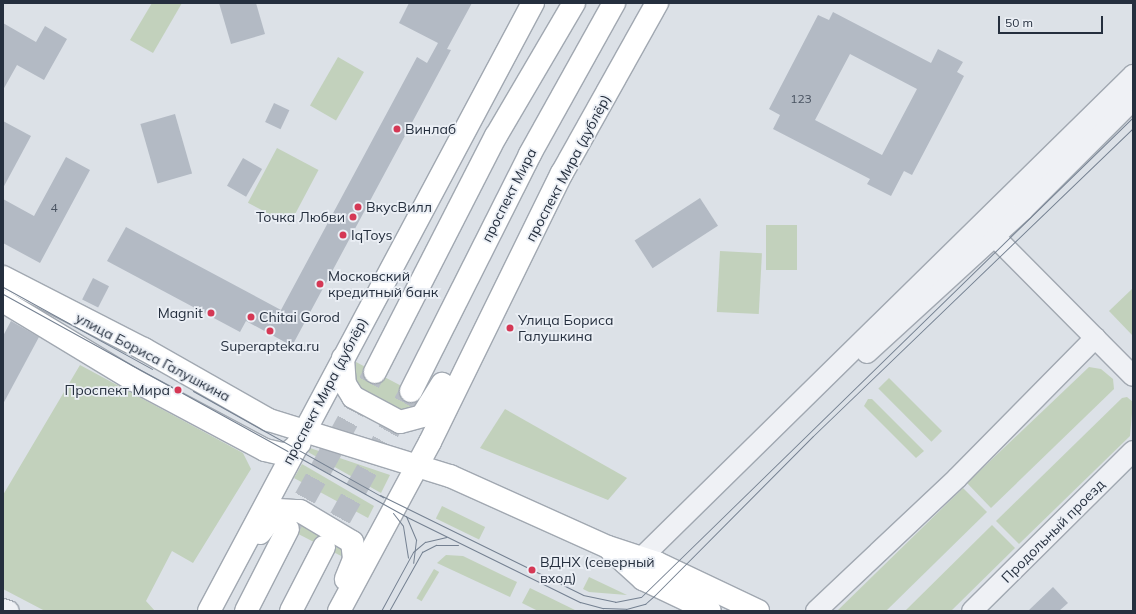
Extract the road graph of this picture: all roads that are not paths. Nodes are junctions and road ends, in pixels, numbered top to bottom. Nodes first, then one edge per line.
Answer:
1 (533, 3) edge
2 (574, 3) edge
3 (614, 3) edge
4 (657, 3) edge
5 (1133, 75) edge
6 (1133, 100) edge
7 (988, 230) junction
8 (3, 277) edge
9 (3, 301) edge
10 (65, 310) junction
11 (53, 330) junction
12 (1095, 338) junction
13 (476, 345) junction
14 (343, 358) junction
15 (375, 372) tunnel mouth
16 (1133, 376) edge
17 (411, 391) tunnel mouth
18 (307, 439) junction
19 (256, 445) junction
20 (1133, 451) edge
21 (416, 466) junction
22 (279, 477) junction
23 (288, 529) tunnel mouth
24 (324, 547) tunnel mouth
25 (233, 565) junction
26 (643, 567) junction
27 (3, 608) edge
28 (9, 611) edge
29 (209, 611) edge
30 (246, 611) edge
31 (291, 611) edge
32 (338, 611) edge
33 (710, 611) edge
34 (758, 611) edge
35 (816, 611) edge
36 (972, 611) edge

1 - 14 main road, проспект Мира (дублёр)
2 - 15 main road
3 - 17 main road, проспект Мира
4 - 13 main road, проспект Мира (дублёр)
5 - 7 street
6 - 7 street
7 - 12 street
7 - 26 street
8 - 10 main road, улица Бориса Галушкина
9 - 11 main road, улица Бориса Галушкина
10 - 11 street
10 - 18 main road, улица Бориса Галушкина
11 - 19 main road, улица Бориса Галушкина
12 - 16 street
12 - 35 street
13 - 14 main road
13 - 21 main road, проспект Мира (дублёр)
14 - 18 main road, проспект Мира (дублёр)
18 - 19 main road, улица Бориса Галушкина
18 - 21 main road
18 - 22 main road, проспект Мира (дублёр)
19 - 22 main road
20 - 36 street, Продольный проезд
21 - 26 main road
21 - 32 main road, проспект Мира (дублёр)
22 - 25 main road, проспект Мира (дублёр)
23 - 30 main road
24 - 31 main road
25 - 29 main road, проспект Мира (дублёр)
25 - 32 main road
26 - 33 main road
26 - 34 main road
27 - 28 street

